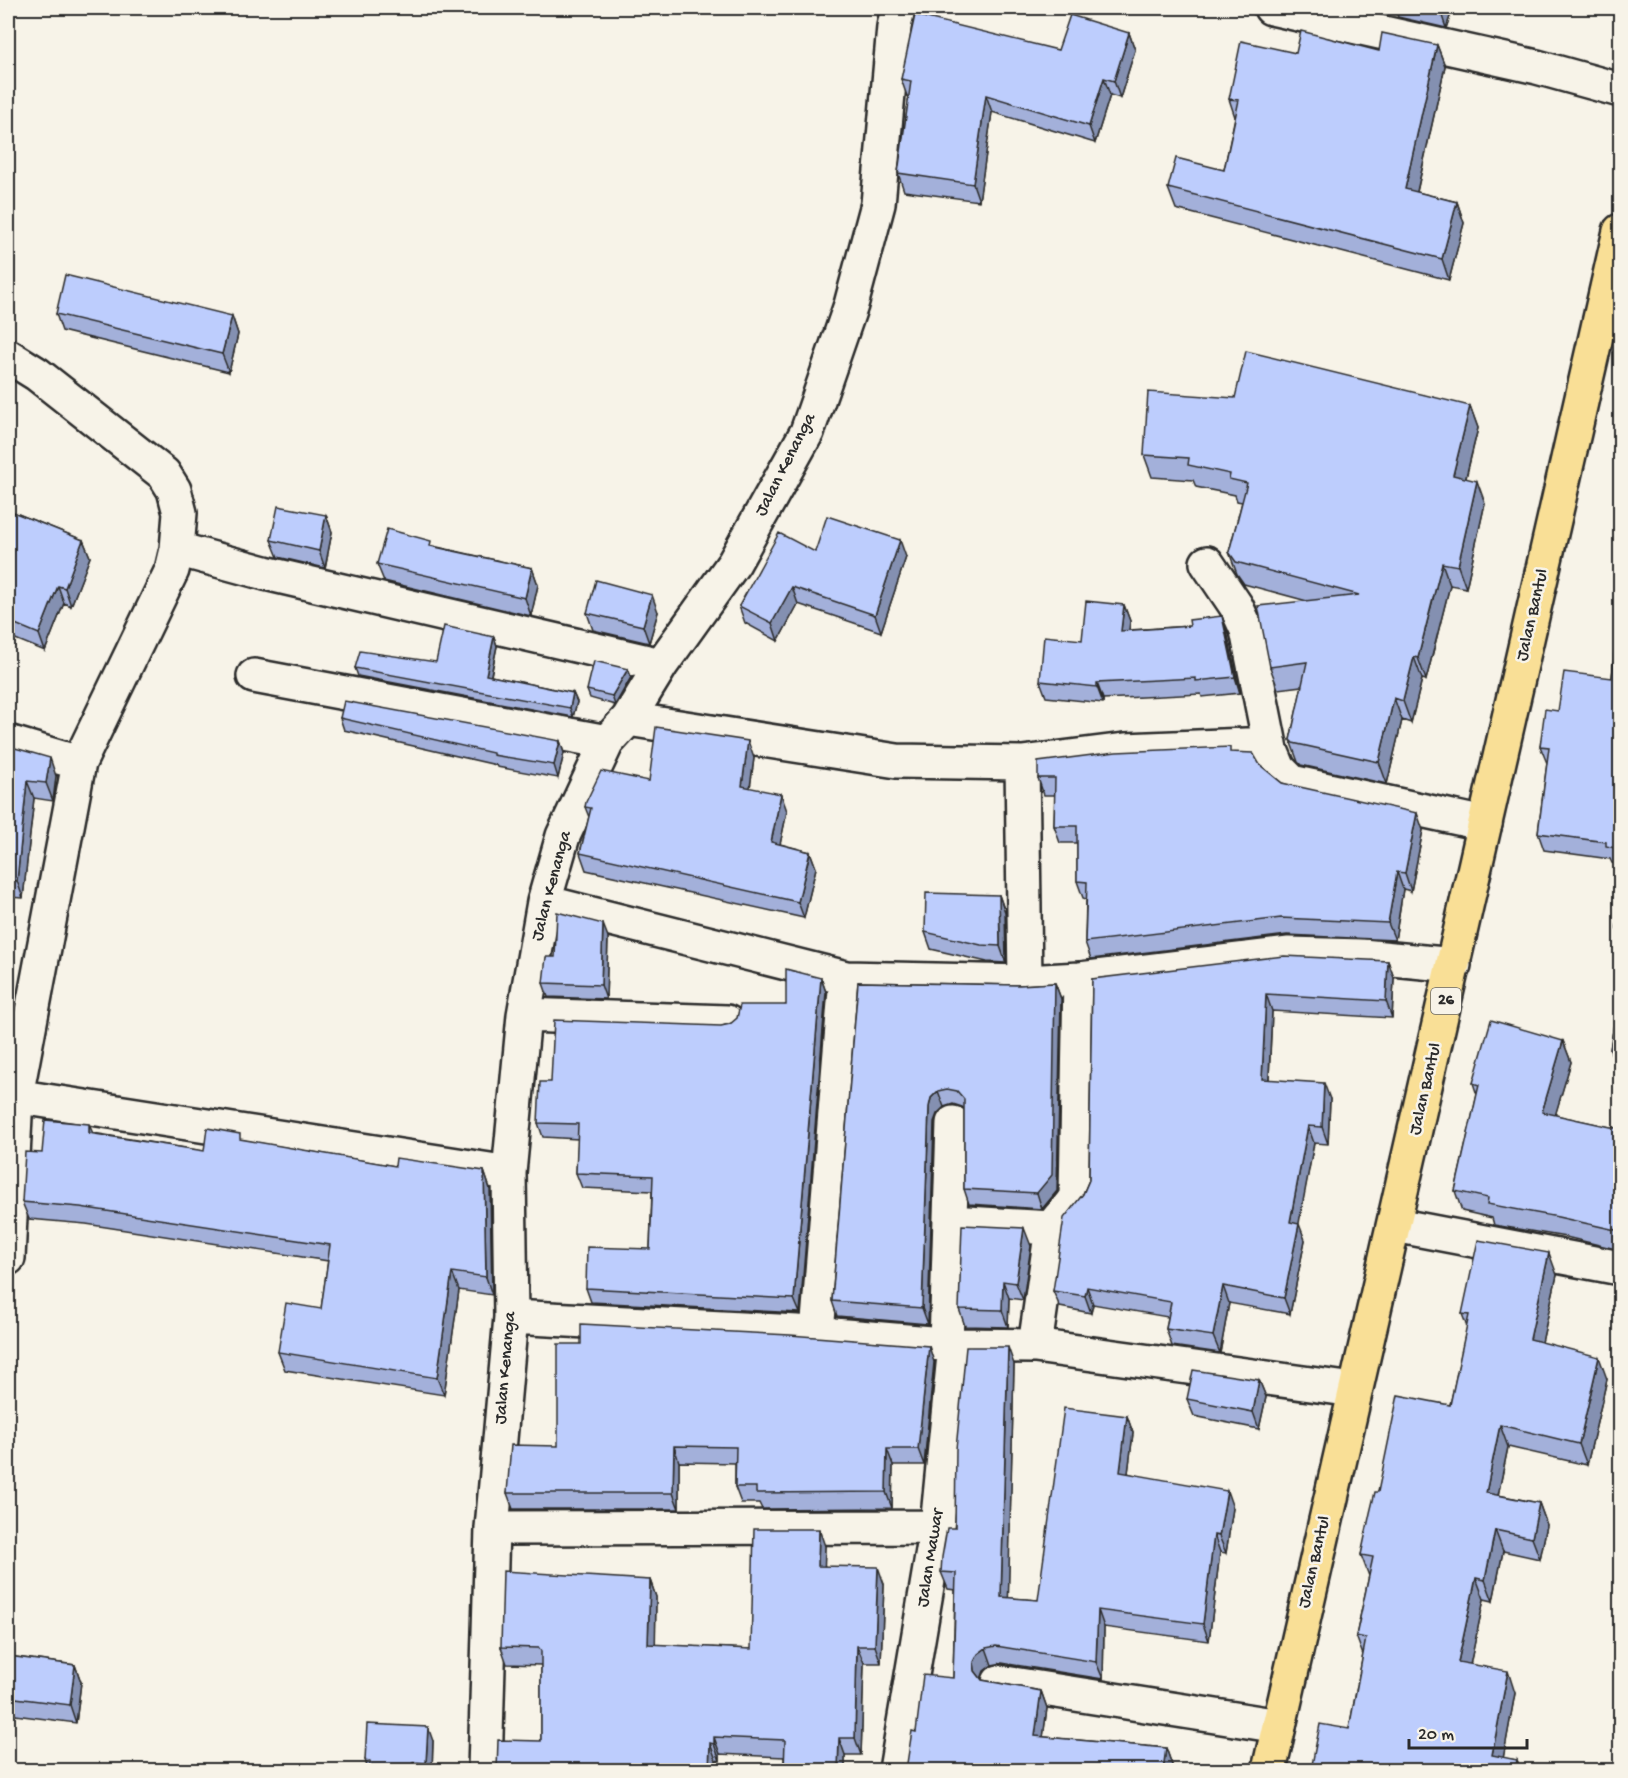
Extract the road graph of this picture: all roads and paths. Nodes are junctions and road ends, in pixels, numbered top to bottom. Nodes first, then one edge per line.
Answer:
1 (898, 8) edge
2 (1271, 8) edge
3 (1616, 89) edge
4 (1620, 231) edge
5 (8, 356) edge
6 (177, 549) junction
7 (1207, 563) dead end
8 (661, 665) junction
9 (254, 676) dead end
10 (617, 730) junction
11 (8, 742) edge
12 (1270, 744) junction
13 (79, 763) junction
14 (1022, 763) junction
15 (1485, 824) junction
16 (544, 902) junction
17 (1454, 965) junction
18 (846, 978) junction
19 (1080, 979) junction
20 (1025, 982) junction
21 (524, 1015) junction
22 (727, 1023) edge
23 (12, 1096) edge
24 (953, 1123) dead end
25 (509, 1173) junction
26 (950, 1222) junction
27 (1395, 1225) junction
28 (1052, 1228) junction
29 (8, 1258) edge
30 (1620, 1268) edge
31 (511, 1317) junction
32 (817, 1333) junction
33 (950, 1344) junction
34 (1035, 1346) junction
35 (1354, 1390) junction
36 (937, 1527) junction
37 (492, 1528) junction
38 (999, 1682) edge
39 (1279, 1726) junction
40 (485, 1770) edge
41 (896, 1770) edge
42 (1269, 1770) edge

1 - 8 street, Jalan Kenanga
2 - 3 street
4 - 15 main road, Jalan Bantul / 26
5 - 6 street
6 - 8 street
6 - 13 street
7 - 12 street
8 - 10 street, Jalan Kenanga
9 - 10 street
10 - 14 street
10 - 16 street, Jalan Kenanga
11 - 13 street
12 - 14 street
12 - 15 street
13 - 23 street
14 - 20 street
15 - 17 main road, Jalan Bantul / 26
16 - 18 street
16 - 21 street, Jalan Kenanga
17 - 19 street
17 - 27 main road, Jalan Bantul / 26
18 - 20 street
18 - 32 street
19 - 20 street
19 - 28 street
21 - 22 street
21 - 25 street, Jalan Kenanga
23 - 25 street
23 - 29 street
24 - 26 street, Jalan Mawar
25 - 31 street, Jalan Kenanga
26 - 28 street
26 - 33 street, Jalan Mawar
27 - 30 street
27 - 35 main road, Jalan Bantul / 26
28 - 34 street
31 - 32 street
31 - 37 street, Jalan Kenanga
32 - 33 street
33 - 34 street
33 - 36 street, Jalan Mawar
34 - 35 street
35 - 39 main road, Jalan Bantul / 26
36 - 37 street
36 - 41 street, Jalan Mawar
37 - 40 street, Jalan Kenanga
38 - 39 street
39 - 42 main road, Jalan Bantul / 26

